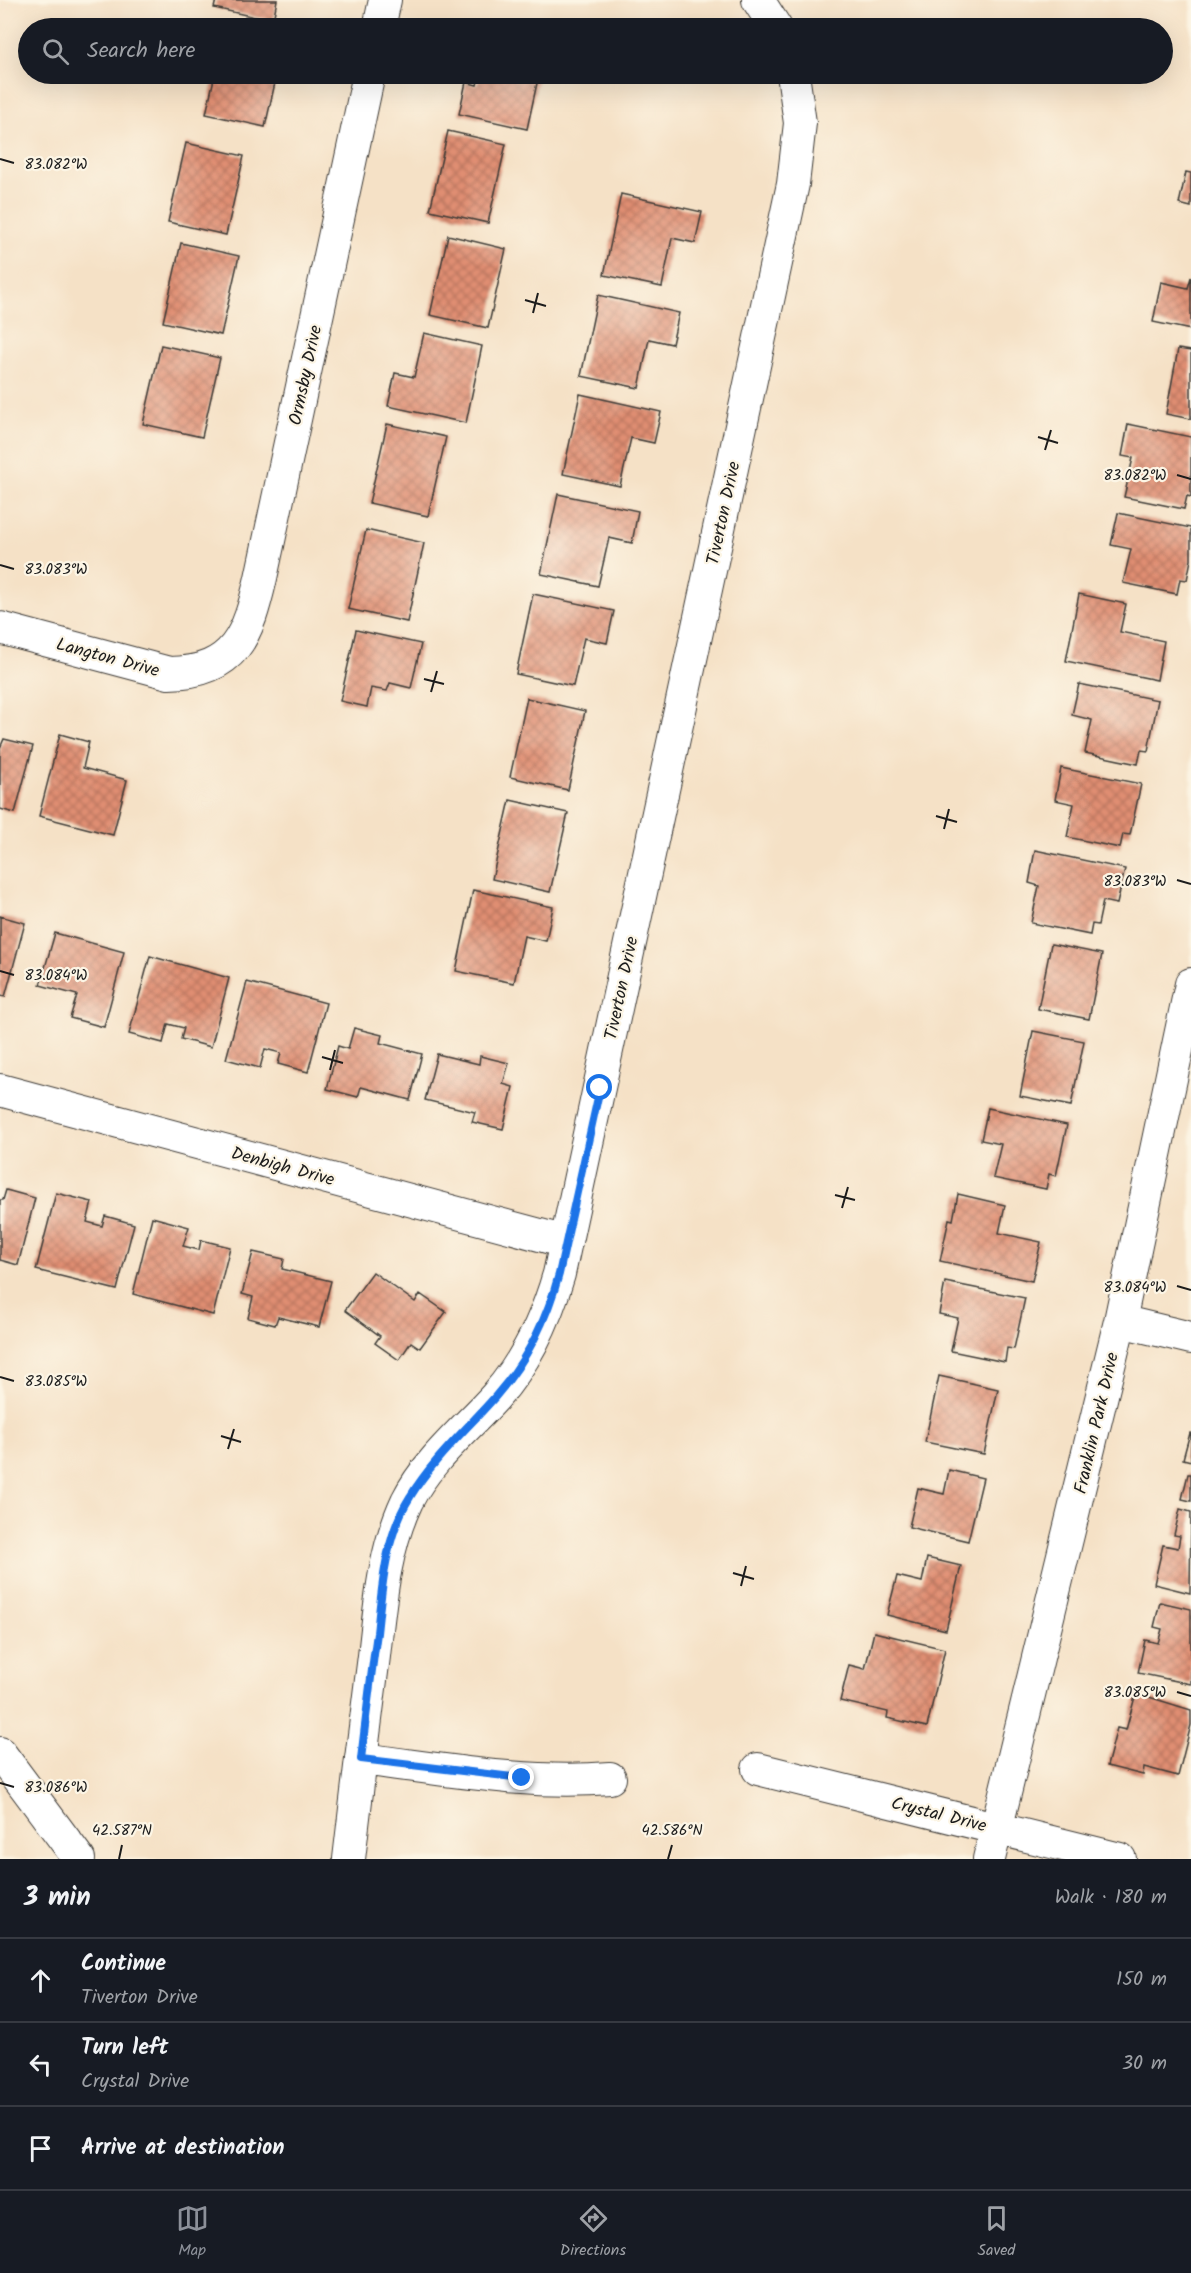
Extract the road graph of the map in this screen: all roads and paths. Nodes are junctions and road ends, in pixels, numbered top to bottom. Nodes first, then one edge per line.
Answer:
1 (385, 0) edge
2 (758, 0) edge
3 (381, 18) edge
4 (770, 18) edge
5 (367, 84) edge
6 (794, 84) edge
7 (0, 628) edge
8 (216, 663) joint
9 (1191, 984) edge
10 (0, 1090) edge
11 (566, 1242) junction
12 (1120, 1321) junction
13 (1191, 1338) edge
14 (0, 1753) edge
15 (361, 1759) junction
16 (758, 1769) dead end
17 (610, 1778) dead end
18 (997, 1829) junction
19 (79, 1859) edge
20 (349, 1859) edge
21 (989, 1859) edge
22 (1120, 1859) edge

1 - 3 street
2 - 4 street
5 - 8 street, Ormsby Drive
6 - 11 street, Tiverton Drive
7 - 8 street, Langton Drive
9 - 12 street, Franklin Park Drive
10 - 11 street, Denbigh Drive
11 - 15 street, Tiverton Drive
12 - 13 street
12 - 18 street, Franklin Park Drive
14 - 19 street
15 - 17 street
15 - 20 street, Tiverton Drive
16 - 18 street, Crystal Drive
18 - 21 street, Franklin Park Drive
18 - 22 street, Crystal Drive

